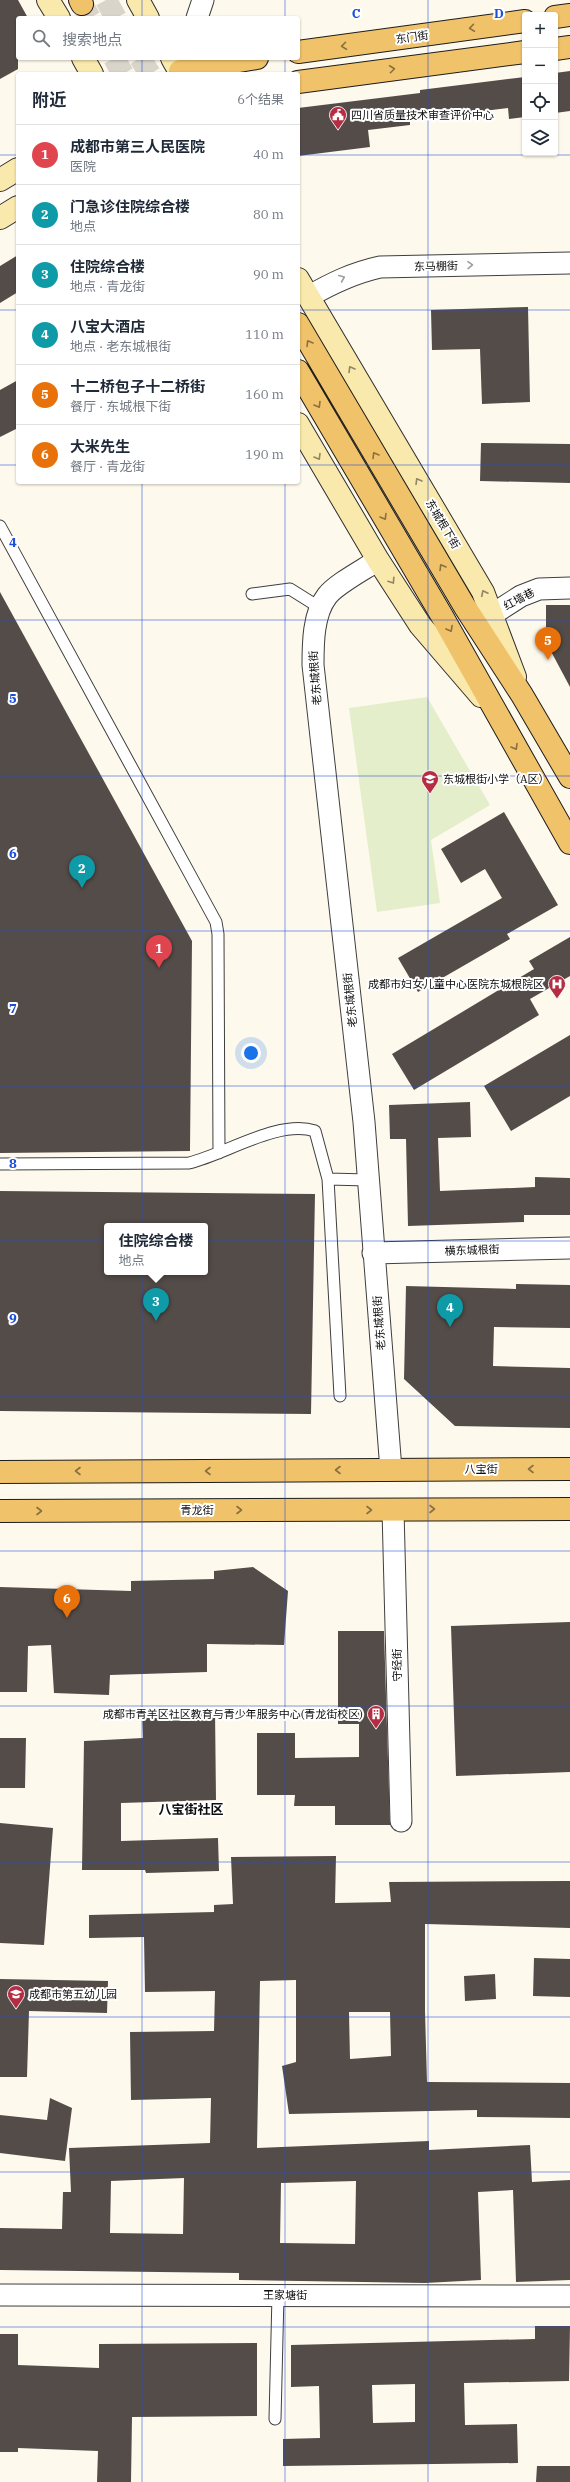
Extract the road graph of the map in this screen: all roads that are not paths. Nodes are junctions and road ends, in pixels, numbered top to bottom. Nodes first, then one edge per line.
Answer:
1 (48, 0) edge
2 (138, 0) edge
3 (203, 0) edge
4 (570, 15) edge
5 (58, 16) edge
6 (147, 16) edge
7 (198, 16) edge
8 (558, 17) edge
9 (522, 21) edge
10 (570, 47) edge
11 (558, 49) edge
12 (300, 52) edge
13 (522, 52) edge
14 (84, 60) edge
15 (239, 60) edge
16 (178, 67) edge
17 (91, 72) edge
18 (300, 82) edge
19 (16, 170) edge
20 (0, 180) edge
21 (16, 208) edge
22 (0, 218) edge
23 (570, 263) edge
24 (303, 288) edge
25 (300, 327) edge
26 (300, 374) edge
27 (300, 427) edge
28 (0, 526) edge
29 (378, 560) junction
30 (570, 588) edge
31 (252, 594) dead end
32 (322, 609) junction
33 (493, 614) junction
34 (522, 695) junction
35 (496, 713) junction
36 (570, 777) edge
37 (570, 843) edge
38 (220, 1153) junction
39 (0, 1164) edge
40 (328, 1179) junction
41 (368, 1180) junction
42 (570, 1248) edge
43 (373, 1253) junction
44 (340, 1396) dead end
45 (570, 1469) edge
46 (392, 1470) junction
47 (0, 1472) edge
48 (570, 1509) edge
49 (393, 1510) junction
50 (0, 1511) edge
51 (401, 1821) dead end
52 (0, 2294) edge
53 (278, 2295) junction
54 (570, 2296) edge
55 (275, 2419) dead end

1 - 5 street
2 - 6 street
3 - 7 street
4 - 8 main road
9 -> 12 main road, 东门街
10 - 11 main road
18 -> 13 main road
14 - 17 street
15 - 16 main road
19 - 20 street
21 - 22 street
24 -> 23 street, 东马棚街
33 -> 24 street, 东城根下街
34 -> 25 main road
26 -> 35 main road
27 -> 29 street
28 - 38 lane
29 - 32 street, 老东城根街
29 -> 35 street
30 - 33 street, 红墙巷
31 - 32 lane
32 - 41 street, 老东城根街
33 - 34 street, 东城根下街
34 - 36 main road, 东城根下街
35 -> 37 main road
38 - 39 lane
38 - 40 lane
40 - 41 lane
40 - 44 lane
41 - 43 street, 老东城根街
42 - 43 street, 横东城根街
43 - 46 street, 老东城根街
45 -> 46 main road, 八宝街
46 -> 47 main road
49 -> 48 main road
50 -> 49 main road, 青龙街
49 - 51 street, 守经街
52 - 53 street, 王家塘街
53 - 54 street, 王家塘街
53 - 55 lane

